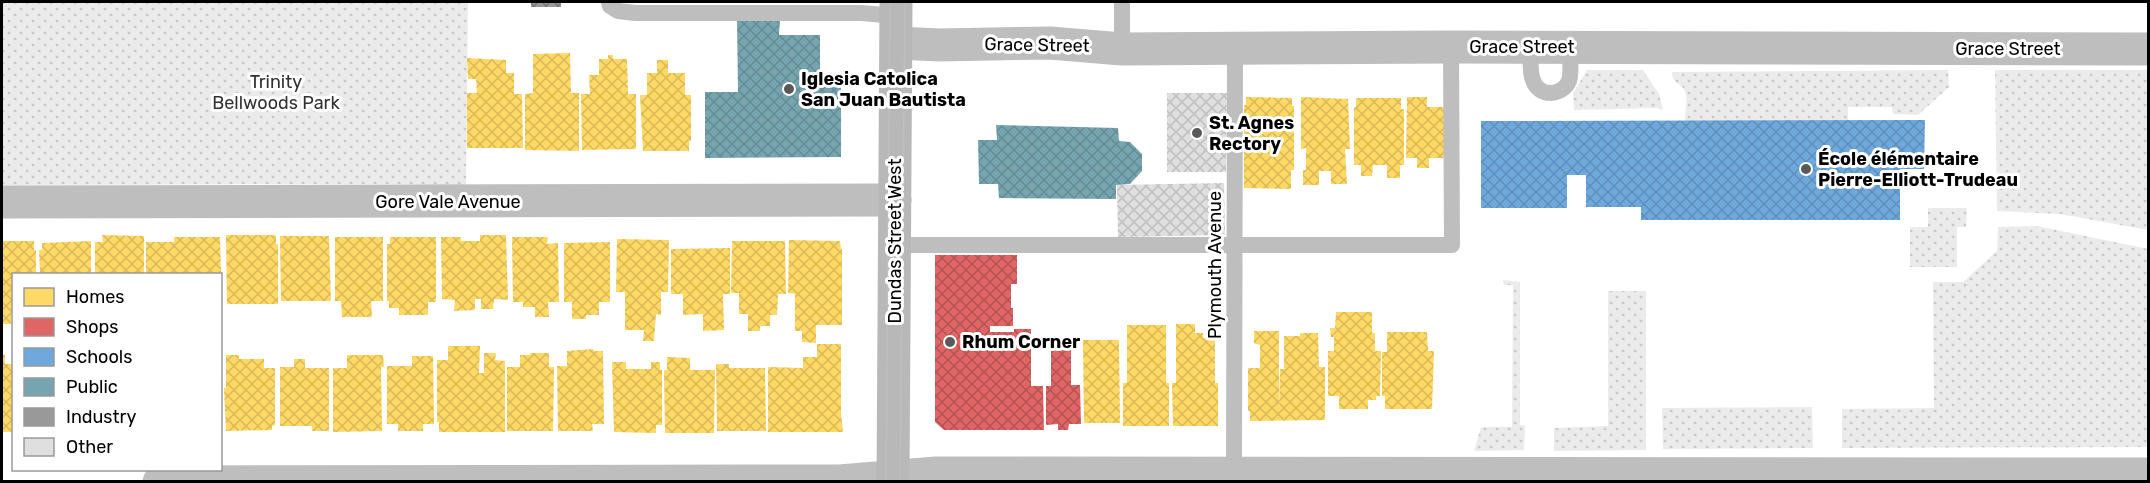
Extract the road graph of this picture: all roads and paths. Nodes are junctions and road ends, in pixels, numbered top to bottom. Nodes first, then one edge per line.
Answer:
1 (609, 2) edge
2 (1122, 2) edge
3 (897, 20) edge
4 (1451, 47) junction
5 (1531, 47) junction
6 (1122, 48) junction
7 (1235, 48) junction
8 (1569, 48) junction
9 (2148, 49) edge
10 (895, 200) junction
11 (2, 202) edge
12 (895, 245) junction
13 (1234, 246) junction
14 (2148, 474) edge
15 (1234, 477) edge
16 (1729, 478) edge
17 (893, 479) edge
18 (159, 482) edge

1 - 3 lane
2 - 6 lane
3 - 6 street, Grace Street
3 - 10 main road, Dundas Street West
4 - 5 street, Grace Street
4 - 7 street, Grace Street
4 - 13 lane
5 - 8 street, Grace Street
5 - 8 lane
6 - 7 street, Grace Street
7 - 13 lane, Plymouth Avenue
8 - 9 street, Grace Street
10 - 11 street, Gore Vale Avenue
10 - 12 main road, Dundas Street West
12 - 13 lane
12 - 17 main road, Dundas Street West
13 - 15 lane, Plymouth Avenue
14 - 16 street
15 - 16 street
15 - 17 street
17 - 18 street

